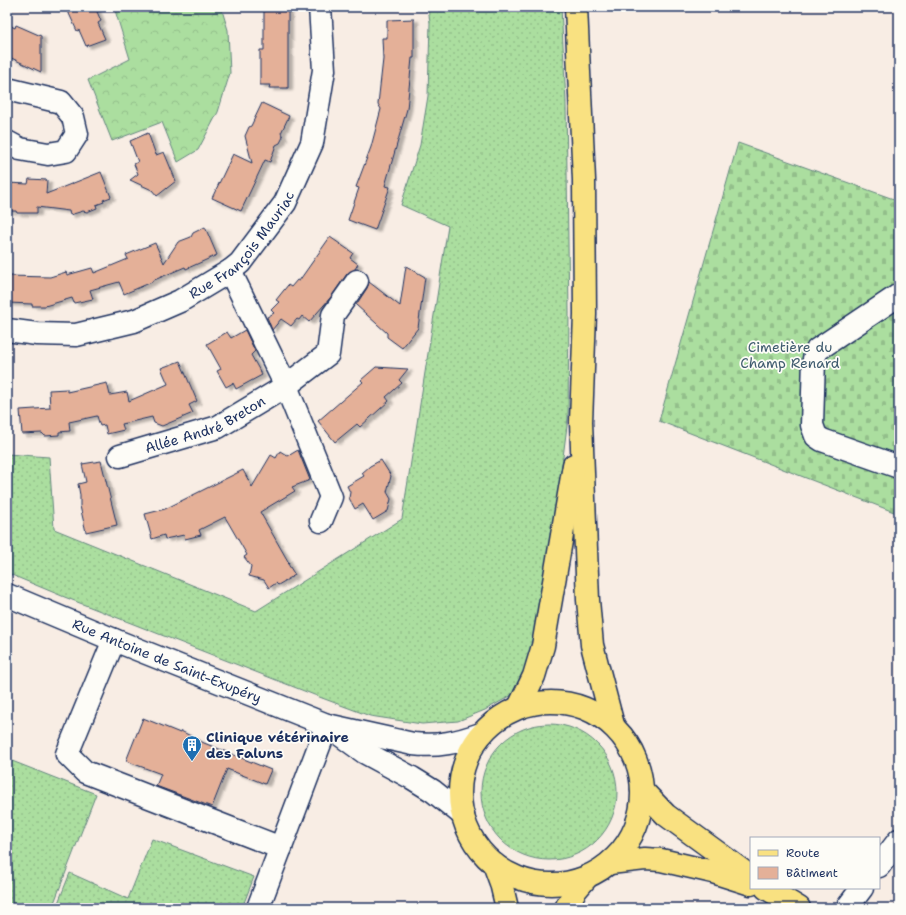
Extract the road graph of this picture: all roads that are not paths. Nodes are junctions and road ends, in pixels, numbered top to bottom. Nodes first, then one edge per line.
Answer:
1 (320, 7) edge
2 (576, 7) edge
3 (7, 89) edge
4 (7, 142) edge
5 (230, 271) junction
6 (357, 281) dead end
7 (899, 295) edge
8 (7, 330) edge
9 (286, 386) junction
10 (581, 422) junction
11 (120, 456) dead end
12 (899, 467) edge
13 (321, 521) dead end
14 (7, 595) edge
15 (114, 640) junction
16 (519, 707) junction
17 (613, 725) junction
18 (328, 726) junction
19 (481, 734) junction
20 (642, 790) junction
21 (463, 814) junction
22 (899, 840) edge
23 (281, 848) junction
24 (610, 862) junction
25 (494, 864) junction
26 (880, 865) edge
27 (587, 877) junction
28 (750, 878) edge
29 (750, 882) edge
30 (767, 889) edge
31 (861, 889) edge
32 (258, 908) edge
33 (507, 908) edge
34 (566, 908) edge
35 (799, 908) edge
36 (847, 908) edge

1 - 5 street, Rue François Mauriac
2 - 10 main road
3 - 4 street
5 - 8 street, Rue François Mauriac
5 - 9 street
6 - 9 street, Allée André Breton
7 - 12 street
9 - 11 street, Allée André Breton
9 - 13 street
10 - 16 main road
10 - 17 main road
14 - 15 street, Rue Antoine de Saint-Exupéry
15 - 18 street, Rue Antoine de Saint-Exupéry
15 - 23 street
16 - 17 main road
16 - 19 main road
17 - 20 main road
18 - 19 street, Rue Antoine de Saint-Exupéry
18 - 21 street, Rue Antoine de Saint-Exupéry
18 - 23 street
19 - 21 main road
20 - 24 main road
20 - 28 main road
21 - 25 main road
22 - 26 street
23 - 32 street
24 - 27 main road
24 - 29 main road
25 - 27 main road
25 - 33 main road
27 - 34 main road
30 - 35 main road
31 - 36 street

